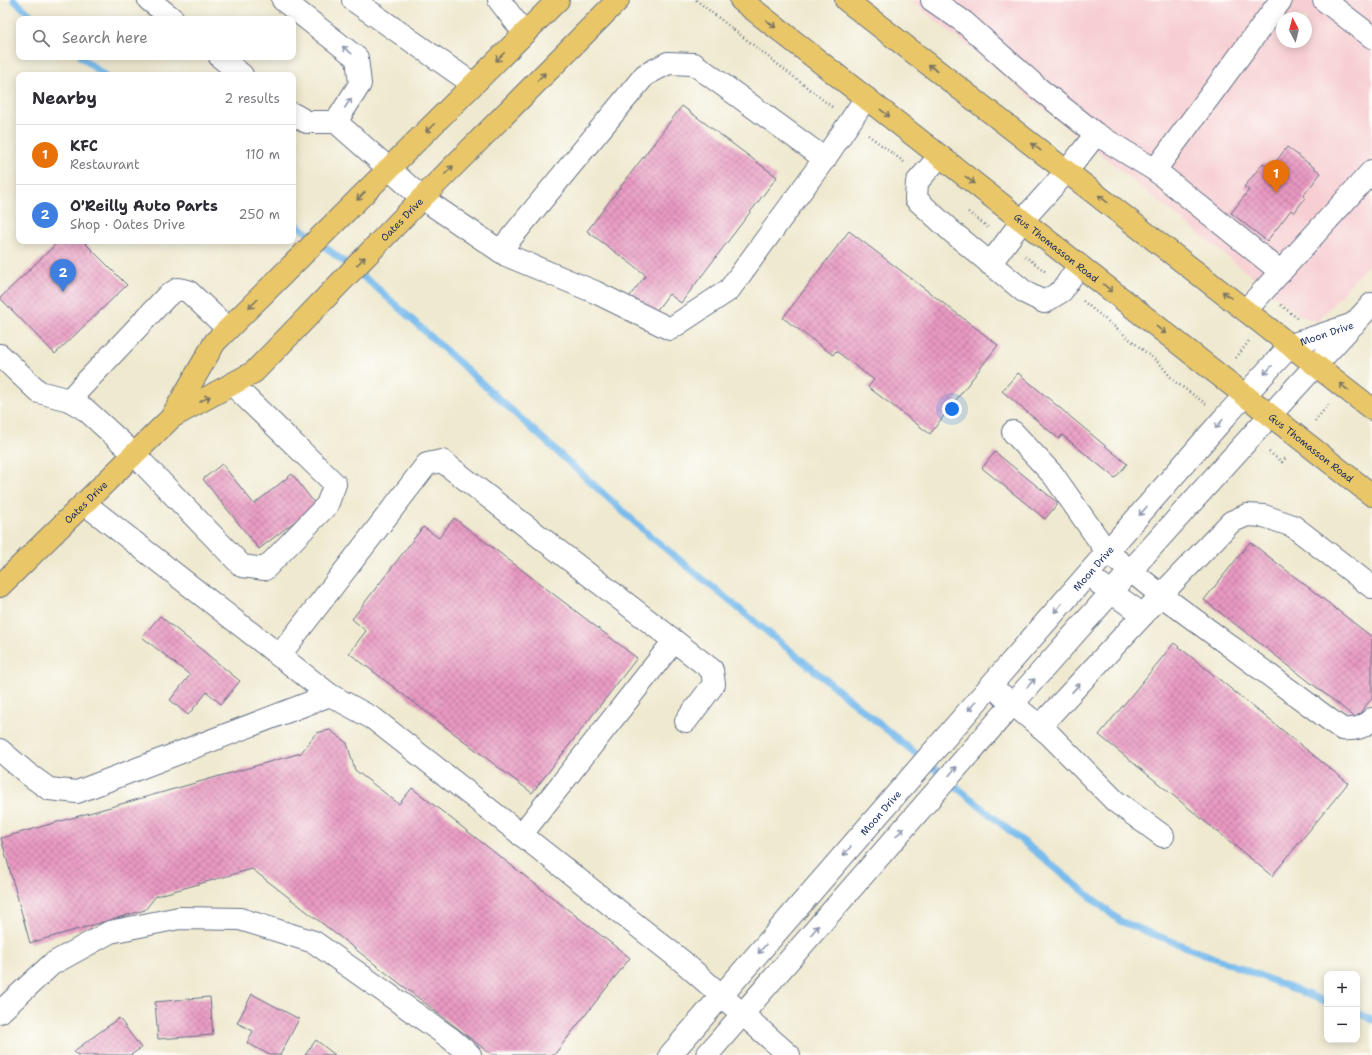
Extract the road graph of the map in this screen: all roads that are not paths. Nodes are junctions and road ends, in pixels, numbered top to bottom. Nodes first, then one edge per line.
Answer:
1 (149, 0) edge
2 (283, 0) edge
3 (354, 0) edge
4 (499, 0) edge
5 (558, 0) edge
6 (618, 0) edge
7 (741, 0) edge
8 (846, 0) edge
9 (932, 0) edge
10 (1281, 0) edge
11 (1324, 0) edge
12 (169, 16) edge
13 (524, 33) junction
14 (1372, 37) edge
15 (224, 60) edge
16 (238, 72) edge
17 (473, 84) junction
18 (866, 98) junction
19 (296, 116) edge
20 (336, 122) junction
21 (1096, 134) junction
22 (940, 156) junction
23 (825, 159) junction
24 (389, 169) junction
25 (1155, 170) junction
26 (1067, 171) junction
27 (1372, 171) edge
28 (422, 198) junction
29 (1022, 221) junction
30 (500, 251) junction
31 (990, 264) junction
32 (1079, 265) junction
33 (1281, 272) junction
34 (1372, 304) edge
35 (1254, 317) junction
36 (1354, 324) junction
37 (228, 329) junction
38 (1291, 345) junction
39 (0, 355) edge
40 (1316, 365) junction
41 (232, 384) junction
42 (1245, 395) junction
43 (69, 400) junction
44 (1372, 409) edge
45 (1270, 416) junction
46 (171, 418) junction
47 (1013, 432) dead end
48 (134, 454) junction
49 (1372, 495) edge
50 (84, 503) junction
51 (1107, 552) junction
52 (1130, 571) junction
53 (1087, 575) junction
54 (0, 586) edge
55 (1372, 587) edge
56 (1112, 592) junction
57 (1161, 595) junction
58 (1143, 615) junction
59 (674, 641) junction
60 (278, 656) junction
61 (991, 685) junction
62 (330, 695) junction
63 (1013, 704) junction
64 (1372, 719) edge
65 (686, 722) dead end
66 (1040, 726) junction
67 (0, 750) edge
68 (521, 835) junction
69 (1163, 836) dead end
70 (721, 996) junction
71 (0, 1012) edge
72 (742, 1014) junction
73 (470, 1055) edge
74 (670, 1055) edge
75 (707, 1055) edge
76 (789, 1055) edge

1 - 12 street
20 -> 2 street
3 - 17 street
4 - 13 street
5 - 13 main road, Oates Drive
28 -> 6 main road, Oates Drive
7 -> 18 main road, Gus Thomasson Road
26 -> 8 main road
9 - 21 street
10 - 25 street
11 - 14 street
13 -> 17 main road, Oates Drive
15 - 16 street
17 -> 24 main road, Oates Drive
18 -> 22 main road, Gus Thomasson Road
18 - 23 street
19 - 20 street
20 - 24 street
21 - 25 street
21 - 26 street
22 -> 29 main road, Gus Thomasson Road
22 - 31 street
23 - 30 street
23 - 30 street
24 - 28 street
24 -> 37 main road, Oates Drive
25 - 33 street
26 - 29 street
35 -> 26 main road
27 - 33 street
28 - 30 street
41 -> 28 main road, Oates Drive
29 - 31 street
29 - 32 main road, Gus Thomasson Road
31 - 32 street
32 -> 42 main road, Gus Thomasson Road
33 - 35 street
34 - 36 street
35 - 38 main road
36 - 38 street, Moon Drive
36 - 40 street, Moon Drive
37 - 43 street
37 - 46 main road, Oates Drive
38 - 40 main road
38 -> 42 street, Moon Drive
39 - 43 street
44 -> 40 main road
40 - 45 street, Moon Drive
46 -> 41 main road, Oates Drive
41 - 48 street
42 - 45 main road, Gus Thomasson Road
42 -> 51 street, Moon Drive
43 - 48 street
45 - 49 main road, Gus Thomasson Road
45 - 52 street, Moon Drive
46 - 48 main road, Oates Drive
47 - 51 street
48 - 50 main road, Oates Drive
50 - 54 main road, Oates Drive
50 - 60 street
51 - 52 street
51 - 53 street, Moon Drive
52 - 56 street, Moon Drive
52 - 57 street
53 - 56 street
53 -> 61 street, Moon Drive
55 - 57 street
56 - 58 street
63 -> 56 street, Moon Drive
57 - 58 street
57 - 64 street
66 -> 58 street
59 - 60 street
59 - 65 street
59 - 68 street
60 - 62 street
61 - 63 street
61 -> 70 street, Moon Drive
62 - 67 street
62 - 68 street
63 - 66 street
72 -> 63 street, Moon Drive
66 - 69 street
68 - 70 street
70 - 72 street
70 - 74 street, Moon Drive
71 - 73 street
72 - 75 street, Moon Drive
72 - 76 street

